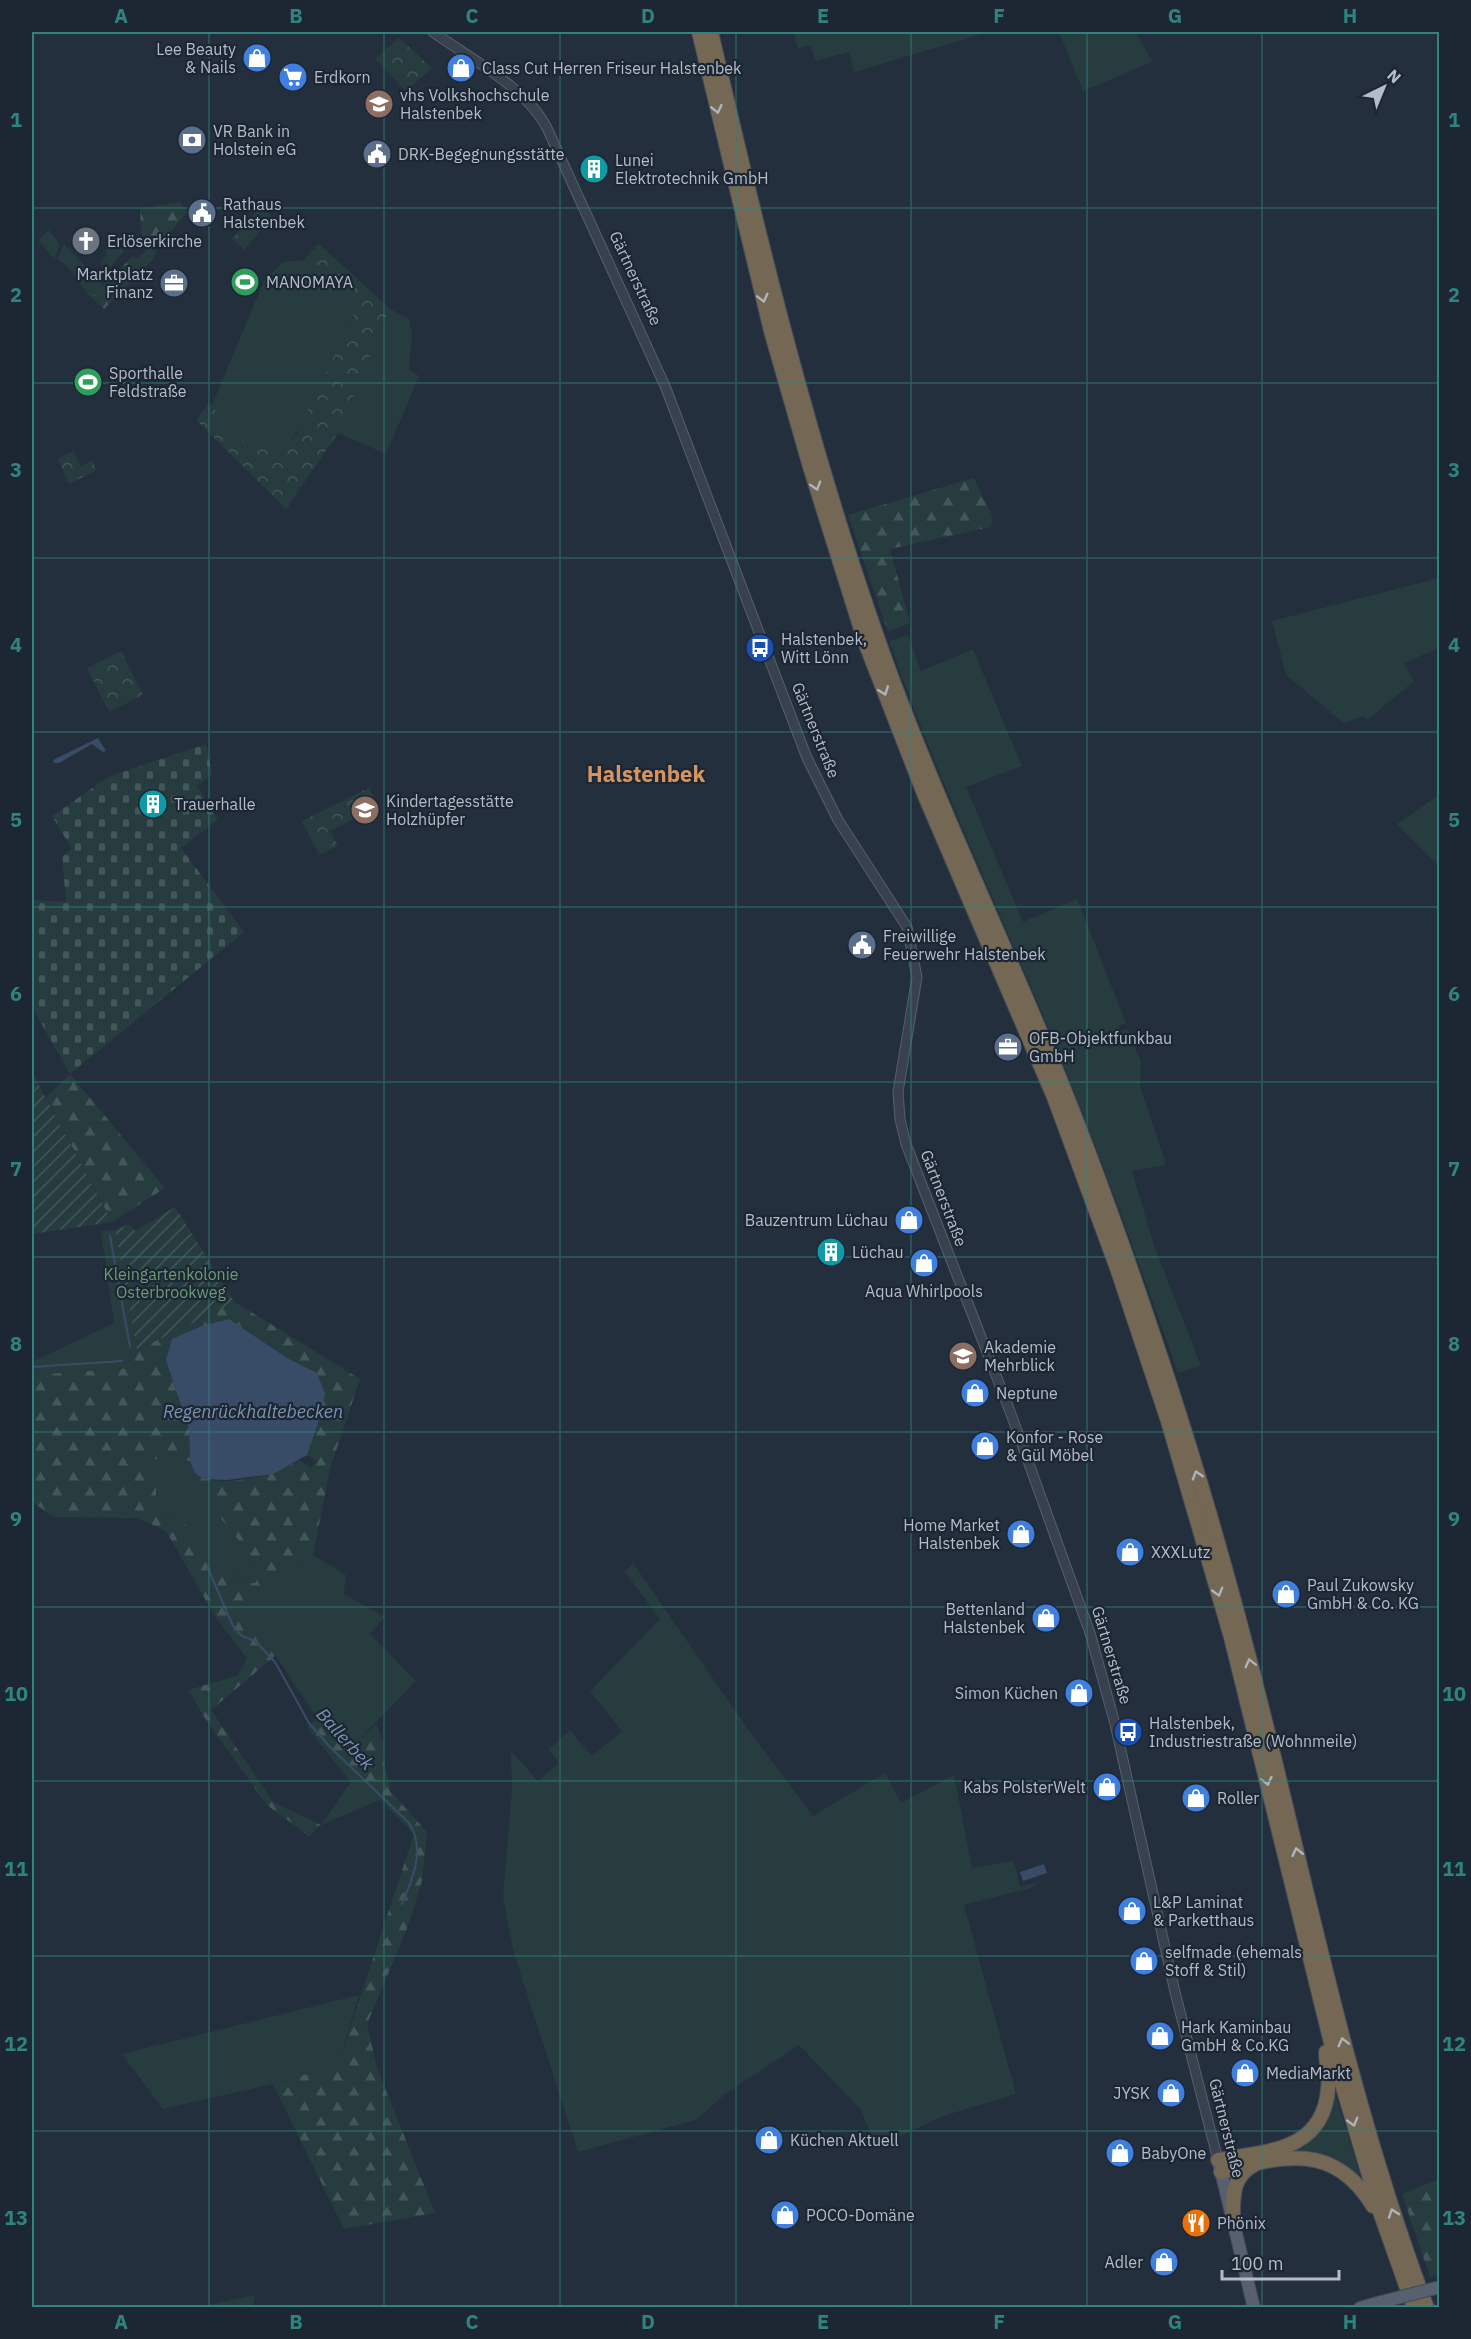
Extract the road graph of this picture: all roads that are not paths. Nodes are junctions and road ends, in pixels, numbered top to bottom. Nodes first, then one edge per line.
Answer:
1 (433, 32) edge
2 (699, 32) edge
3 (711, 32) edge
4 (1326, 2026) junction
5 (1263, 2161) junction
6 (1219, 2166) junction
7 (1233, 2221) junction
8 (1387, 2235) junction
9 (1440, 2287) edge
10 (1254, 2307) edge
11 (1360, 2307) edge
12 (1414, 2307) edge
13 (1428, 2307) edge

1 - 6 street, Gärtnerstraße
2 -> 4 highway
13 -> 3 highway
4 - 6 highway
4 -> 8 highway
5 - 6 highway
5 - 7 highway
5 - 8 highway
6 - 7 main road, Gärtnerstraße
7 - 10 main road, Gärtnerstraße
8 - 12 highway
9 - 11 main road, bridge

